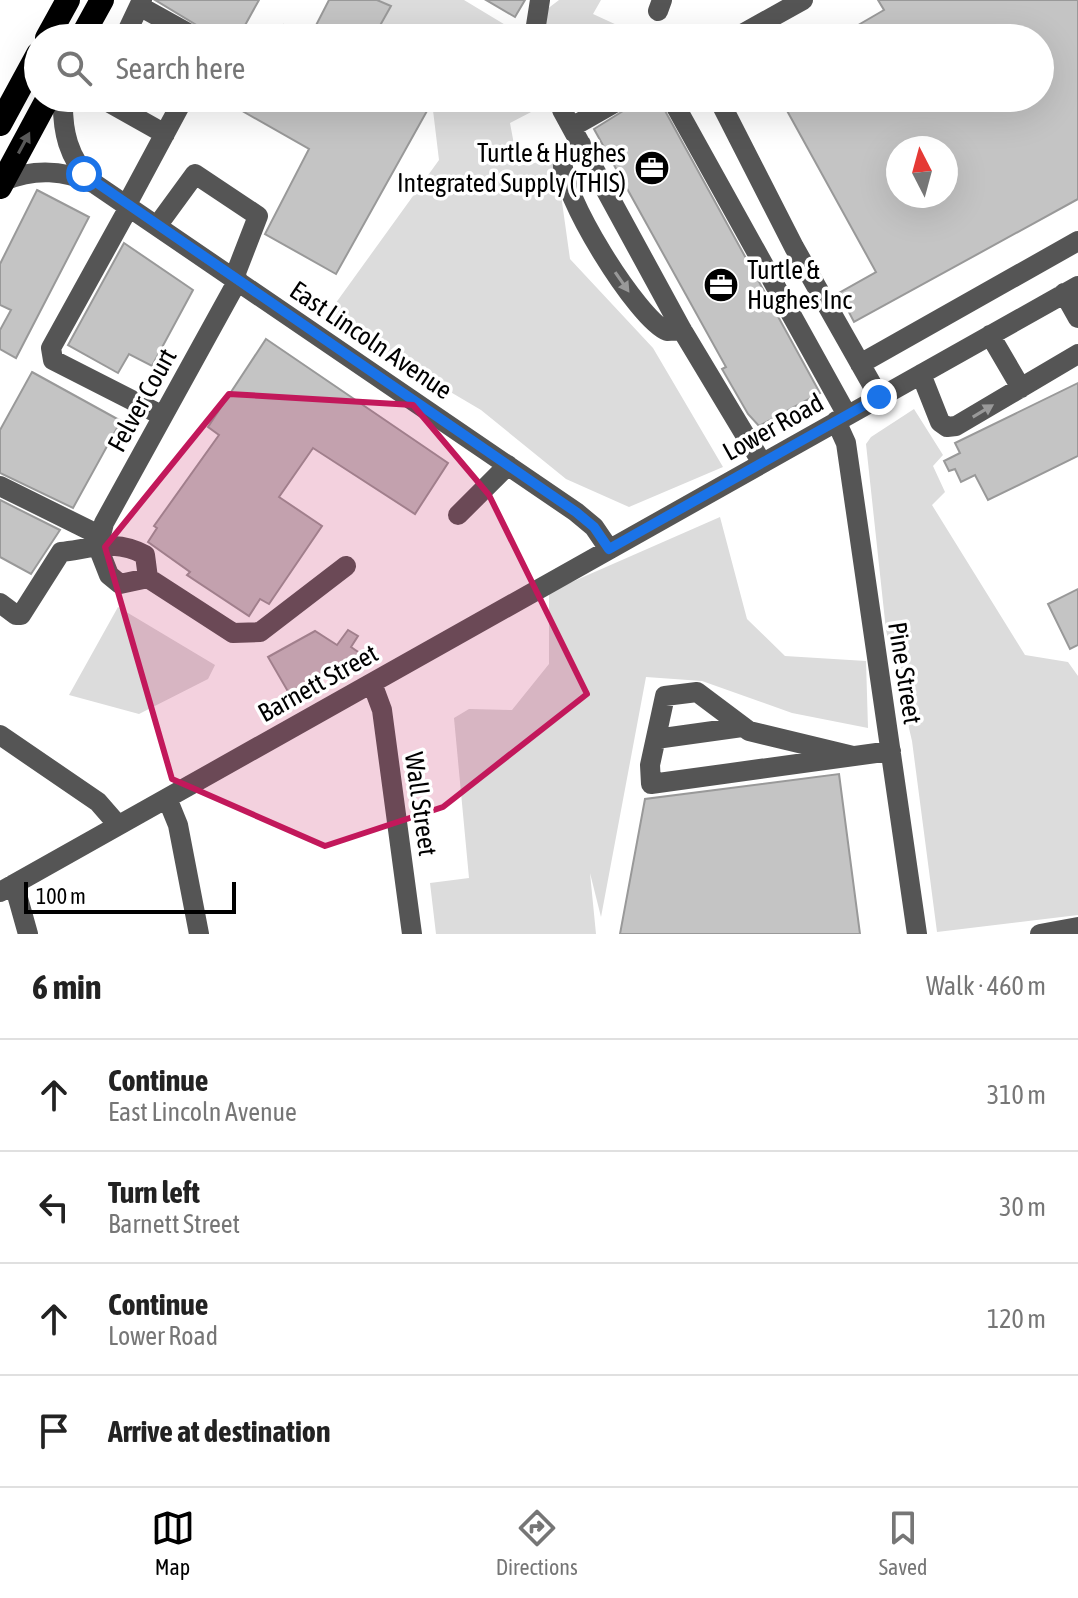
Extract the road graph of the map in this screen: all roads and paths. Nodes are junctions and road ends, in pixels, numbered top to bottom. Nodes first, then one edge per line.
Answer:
1 (68, 0) edge
2 (102, 0) edge
3 (540, 0) edge
4 (803, 0) edge
5 (142, 3) edge
6 (55, 24) edge
7 (89, 24) edge
8 (131, 24) edge
9 (164, 24) edge
10 (536, 24) edge
11 (760, 24) edge
12 (24, 80) edge
13 (41, 112) edge
14 (62, 112) edge
15 (140, 112) edge
16 (177, 112) edge
17 (598, 112) edge
18 (678, 112) edge
19 (725, 112) edge
20 (0, 124) edge
21 (572, 127) junction
22 (165, 134) junction
23 (2, 184) edge
24 (95, 184) junction
25 (128, 206) junction
26 (157, 226) junction
27 (627, 228) junction
28 (1078, 241) edge
29 (599, 244) junction
30 (236, 279) junction
31 (1071, 290) edge
32 (1078, 318) edge
33 (682, 330) junction
34 (990, 335) junction
35 (1078, 354) edge
36 (860, 364) junction
37 (921, 374) junction
38 (1021, 388) junction
39 (879, 397) junction
40 (163, 416) junction
41 (842, 418) junction
42 (762, 463) junction
43 (508, 465) junction
44 (0, 486) edge
45 (458, 515) dead end
46 (661, 520) joint
47 (100, 542) junction
48 (609, 549) junction
49 (346, 566) dead end
50 (148, 578) junction
51 (0, 603) edge
52 (372, 683) junction
53 (742, 727) junction
54 (0, 735) edge
55 (656, 739) junction
56 (891, 751) junction
57 (853, 756) junction
58 (167, 798) junction
59 (118, 825) junction
60 (7, 888) edge
61 (1078, 927) edge
62 (28, 934) edge
63 (199, 934) edge
64 (412, 934) edge
65 (917, 934) edge
66 (1040, 934) edge

1 - 6 highway
2 - 7 highway
3 - 10 street
4 - 11 street
5 - 8 street
5 - 9 street
12 - 20 highway
23 -> 13 highway
14 - 24 street, East Lincoln Avenue
15 - 22 street
16 - 22 street
17 - 21 street
18 - 41 street, Pine Street
19 - 36 street
21 - 27 street
21 - 29 street
22 - 25 street
23 - 24 street, East Lincoln Avenue
24 - 25 street, East Lincoln Avenue
25 - 26 street, East Lincoln Avenue
25 - 40 street
26 - 30 street, East Lincoln Avenue
26 - 30 street, Felver Court
27 - 29 street
27 - 33 street
28 - 36 street
29 -> 33 street
30 - 40 street, Felver Court
30 - 43 street, East Lincoln Avenue
31 - 32 street
31 - 34 street, Lower Road
33 - 42 street
34 - 37 street, Lower Road
34 - 38 street
35 - 38 street
36 - 39 street
37 -> 38 street
37 - 39 street, Lower Road
39 - 41 street, Lower Road
40 - 47 street, Felver Court
41 - 42 street, Lower Road
41 - 56 street, Pine Street
42 - 46 street, Lower Road
43 - 45 street
43 - 48 street, East Lincoln Avenue
44 - 47 street
46 - 48 street, Barnett Street
47 - 50 street
47 - 50 street
47 - 51 street
48 - 52 street, Barnett Street
49 - 50 street
52 - 58 street, Barnett Street
52 - 64 street, Wall Street
53 - 55 street
53 - 55 street
53 - 57 street
54 - 59 street
55 - 57 street
56 - 57 street
56 - 65 street, Pine Street
58 - 59 street, Barnett Street
58 - 63 street
59 - 60 street, Barnett Street
60 - 62 street
61 - 66 street

